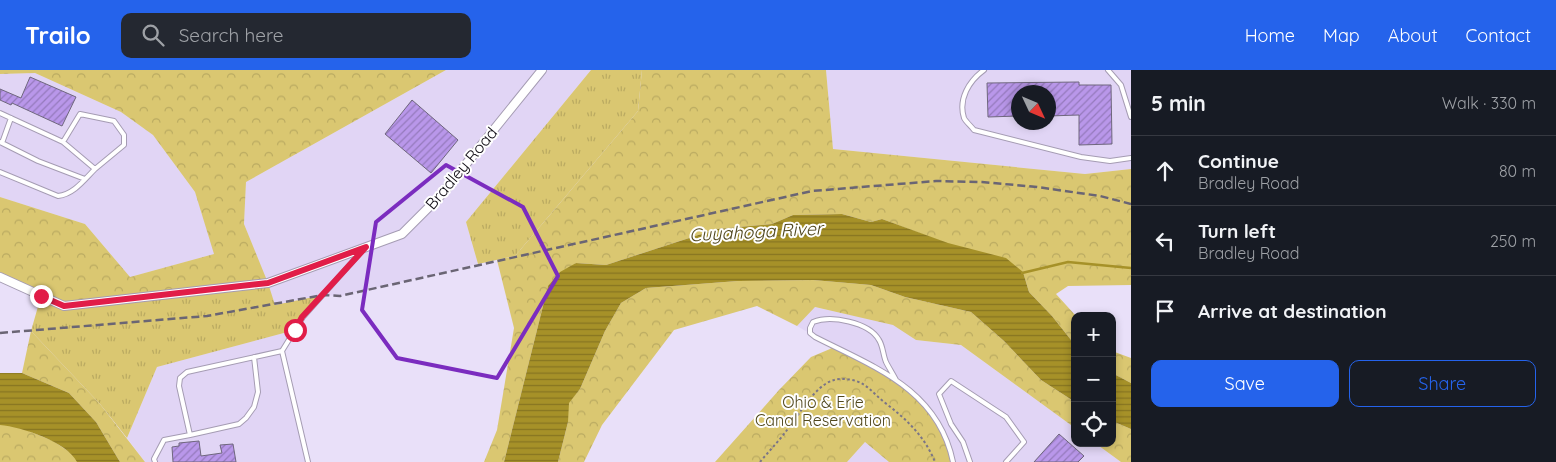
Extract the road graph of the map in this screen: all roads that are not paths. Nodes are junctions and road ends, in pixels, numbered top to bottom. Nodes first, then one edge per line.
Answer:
1 (542, 70) edge
2 (984, 70) edge
3 (1108, 70) edge
4 (0, 113) edge
5 (1131, 117) edge
6 (11, 118) junction
7 (1, 142) edge
8 (63, 142) junction
9 (1131, 158) edge
10 (95, 169) junction
11 (0, 172) edge
12 (85, 179) junction
13 (366, 247) junction
14 (0, 277) edge
15 (282, 351) junction
16 (254, 357) junction
17 (896, 380) junction
18 (190, 435) junction
19 (155, 462) edge
20 (308, 462) edge
21 (953, 462) edge
22 (970, 462) edge
23 (1006, 462) edge

1 - 13 street, Bradley Road
2 - 9 lane
3 - 5 lane
4 - 6 lane
6 - 7 lane
6 - 8 lane
7 - 12 lane
8 - 10 lane
8 - 10 lane
10 - 12 lane
11 - 12 lane
13 - 14 street, Bradley Road
13 - 15 lane, Bradley Road
15 - 16 lane
15 - 20 lane
16 - 18 lane
16 - 18 lane
17 - 17 lane
17 - 21 lane
18 - 19 lane
22 - 23 lane

